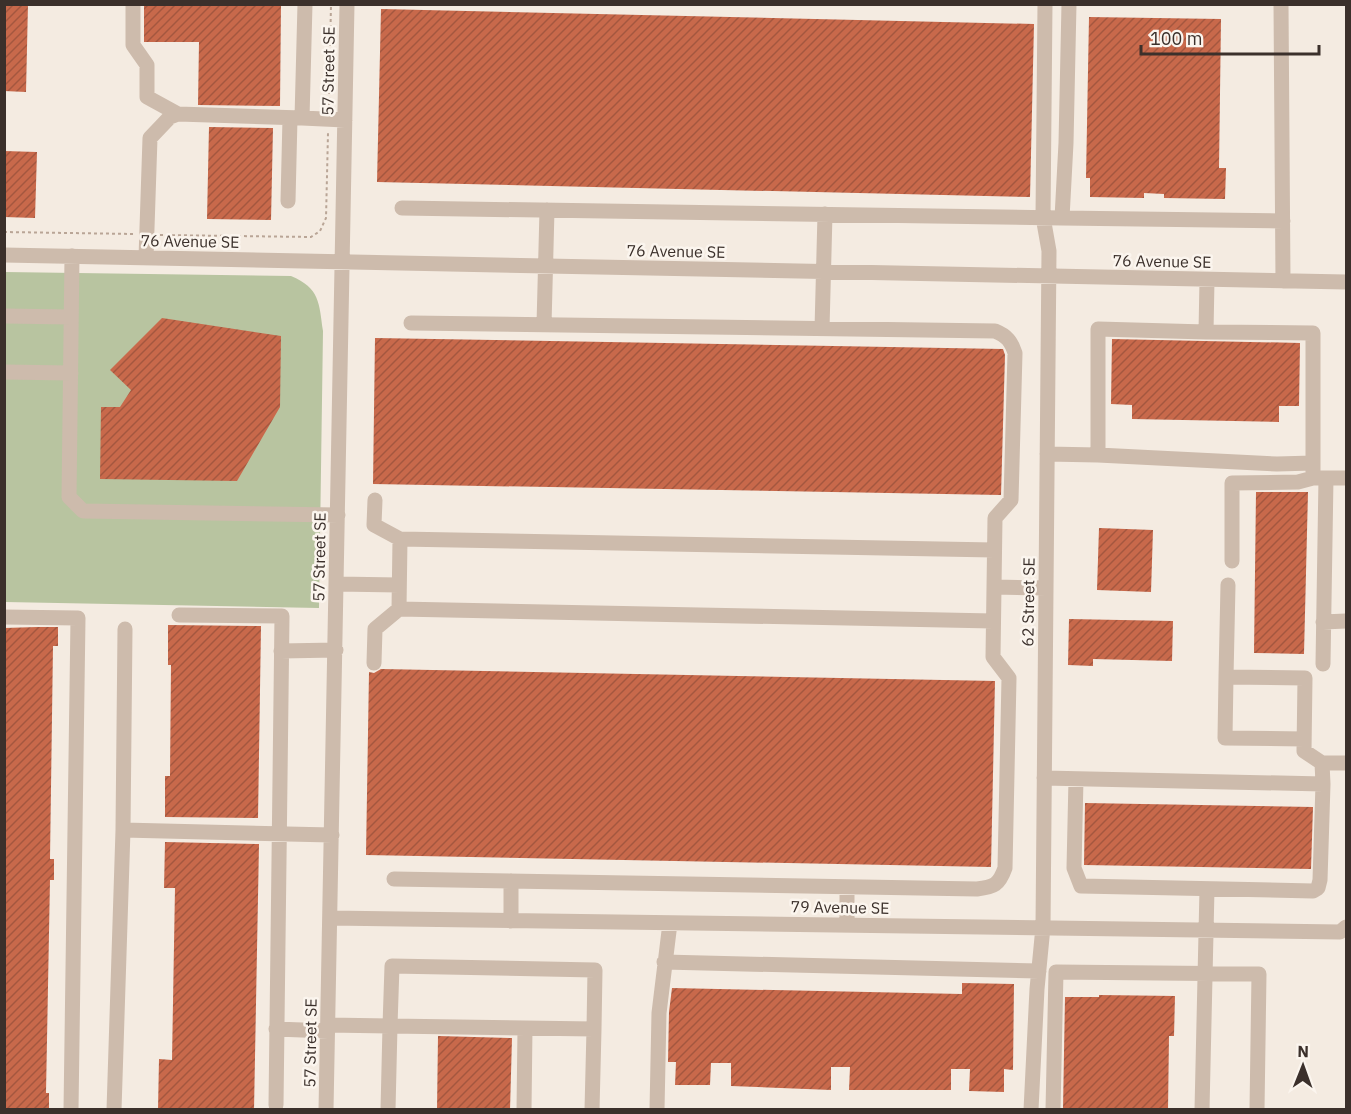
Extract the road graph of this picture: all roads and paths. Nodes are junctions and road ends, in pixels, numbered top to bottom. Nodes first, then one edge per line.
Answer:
1 (133, 4) edge
2 (305, 4) edge
3 (331, 4) edge
4 (347, 4) edge
5 (1045, 4) edge
6 (1069, 4) edge
7 (1281, 4) edge
8 (178, 114) junction
9 (296, 118) junction
10 (328, 119) junction
11 (345, 120) junction
12 (288, 201) dead end
13 (402, 208) dead end
14 (547, 210) junction
15 (825, 214) junction
16 (1043, 218) junction
17 (1062, 218) junction
18 (1283, 221) junction
19 (4, 232) edge
20 (146, 235) junction
21 (4, 255) edge
22 (72, 256) junction
23 (146, 258) junction
24 (343, 262) junction
25 (545, 266) junction
26 (823, 272) junction
27 (1048, 276) junction
28 (1207, 280) junction
29 (1283, 281) junction
30 (1347, 282) edge
31 (4, 316) edge
32 (71, 317) junction
33 (411, 323) dead end
34 (544, 325) junction
35 (822, 329) junction
36 (1206, 332) junction
37 (4, 372) edge
38 (70, 374) junction
39 (1047, 454) junction
40 (1098, 454) junction
41 (1317, 473) junction
42 (1347, 478) edge
43 (375, 500) dead end
44 (338, 515) junction
45 (400, 539) junction
46 (994, 550) junction
47 (1232, 561) dead end
48 (337, 584) junction
49 (399, 585) junction
50 (1228, 585) dead end
51 (994, 587) junction
52 (1046, 588) junction
53 (399, 609) junction
54 (179, 615) dead end
55 (4, 617) edge
56 (993, 621) junction
57 (1347, 621) edge
58 (1323, 622) junction
59 (125, 629) dead end
60 (336, 650) junction
61 (281, 651) junction
62 (374, 663) dead end
63 (1323, 664) dead end
64 (1226, 677) junction
65 (1304, 740) junction
66 (1322, 763) junction
67 (1347, 764) edge
68 (1044, 778) junction
69 (1076, 779) junction
70 (1323, 784) junction
71 (123, 830) junction
72 (278, 834) junction
73 (332, 835) junction
74 (394, 879) dead end
75 (511, 881) junction
76 (847, 887) junction
77 (1208, 889) junction
78 (330, 918) junction
79 (511, 921) junction
80 (670, 923) junction
81 (847, 925) junction
82 (1043, 927) junction
83 (1347, 927) edge
84 (1207, 930) junction
85 (664, 962) junction
86 (1039, 971) junction
87 (1206, 972) junction
88 (390, 1026) junction
89 (328, 1028) junction
90 (525, 1028) junction
91 (276, 1029) junction
92 (594, 1029) junction
93 (276, 1105) dead end
94 (71, 1110) edge
95 (114, 1110) edge
96 (326, 1110) edge
97 (388, 1110) edge
98 (524, 1110) edge
99 (592, 1110) edge
100 (657, 1110) edge
101 (1031, 1110) edge
102 (1053, 1110) edge
103 (1202, 1110) edge
104 (1257, 1110) edge

1 - 8 street
2 - 9 street
3 - 10 path
4 - 11 street, 57 Street SE
5 - 16 street, 62 Street SE
6 - 17 street
7 - 18 street
8 - 9 street
8 - 20 street
9 - 10 street
9 - 12 street
10 - 11 street
10 - 20 path
11 - 24 street, 57 Street SE
13 - 14 street
14 - 15 street
14 - 25 street
15 - 16 street
15 - 26 street
16 - 17 street
16 - 27 street, 62 Street SE
17 - 18 street
18 - 29 street
19 - 20 path
20 - 23 street
21 - 22 street, 76 Avenue SE
22 - 23 street, 76 Avenue SE
22 - 32 street
23 - 24 street, 76 Avenue SE
24 - 25 street, 76 Avenue SE
24 - 44 street, 57 Street SE
25 - 26 street, 76 Avenue SE
25 - 34 street
26 - 27 street, 76 Avenue SE
26 - 35 street
27 - 28 street, 76 Avenue SE
27 - 39 street, 62 Street SE
28 - 29 street, 76 Avenue SE
28 - 36 street
29 - 30 street, 76 Avenue SE
31 - 32 street
32 - 38 street
33 - 34 street
34 - 35 street
35 - 46 street
36 - 40 street
36 - 41 street
37 - 38 street
38 - 44 street
39 - 40 street
39 - 52 street, 62 Street SE
40 - 41 street
41 - 42 street
41 - 47 street
41 - 58 street
43 - 45 street
44 - 48 street, 57 Street SE
45 - 46 street
45 - 49 street
46 - 51 street
48 - 49 street
48 - 60 street, 57 Street SE
49 - 53 street
50 - 64 street
51 - 52 street
51 - 56 street
52 - 68 street, 62 Street SE
53 - 56 street
53 - 62 street
54 - 61 street
55 - 94 street
56 - 76 street
57 - 58 street
58 - 63 street
59 - 71 street
60 - 61 street
60 - 73 street, 57 Street SE
61 - 72 street
64 - 65 street
64 - 65 street
65 - 66 street
66 - 67 street
66 - 70 street
68 - 69 street
68 - 82 street, 62 Street SE
69 - 70 street
69 - 77 street
70 - 77 street
71 - 72 street
71 - 95 street
72 - 73 street
72 - 91 street
73 - 78 street, 57 Street SE
74 - 75 street
75 - 76 street
75 - 79 street
76 - 81 street
77 - 84 street
78 - 79 street, 79 Avenue SE
78 - 89 street, 57 Street SE
79 - 80 street, 79 Avenue SE
80 - 81 street, 79 Avenue SE
80 - 85 street
81 - 82 street, 79 Avenue SE
82 - 84 street, 79 Avenue SE
82 - 86 street, 62 Street SE
83 - 84 street, 79 Avenue SE
84 - 87 street
85 - 86 street
85 - 100 street
86 - 101 street, 62 Street SE
87 - 102 street
87 - 103 street
87 - 104 street
88 - 89 street
88 - 90 street
88 - 92 street
88 - 97 street
89 - 91 street
89 - 96 street, 57 Street SE
90 - 92 street
90 - 98 street
91 - 93 street
92 - 99 street

